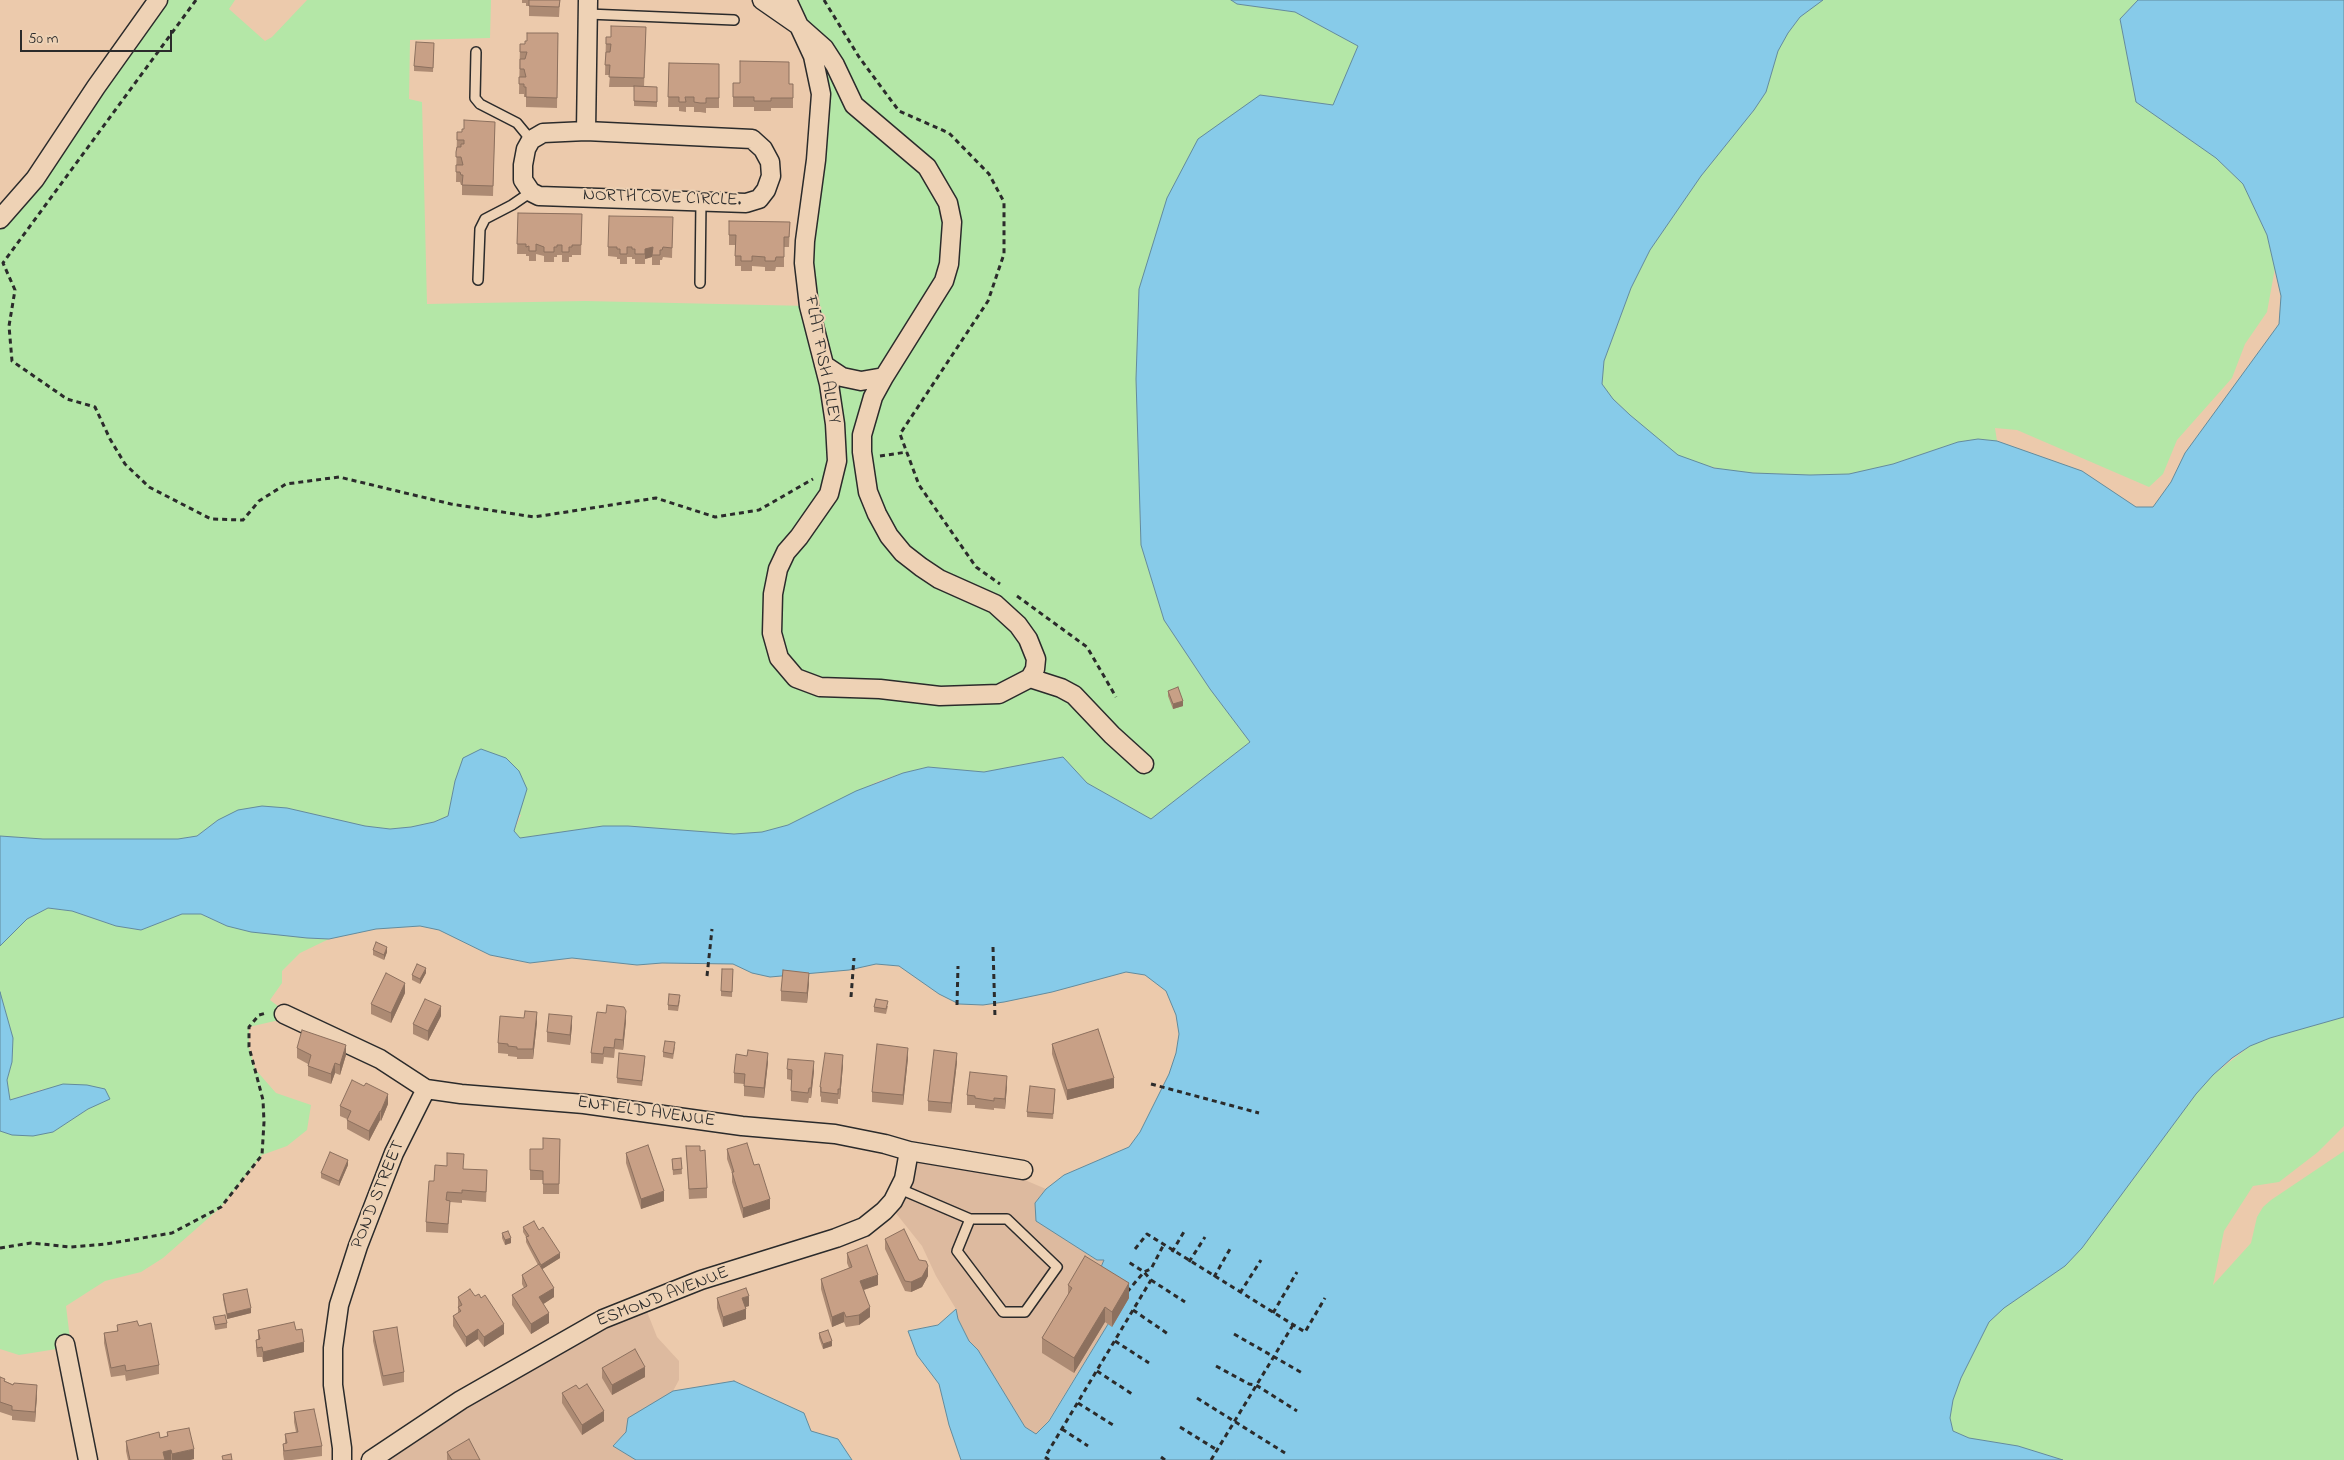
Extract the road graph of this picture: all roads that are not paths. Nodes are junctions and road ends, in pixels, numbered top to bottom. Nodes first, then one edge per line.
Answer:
1 (158, 0) edge
2 (762, 0) edge
3 (787, 0) edge
4 (588, 7) edge
5 (734, 20) dead end
6 (798, 25) junction
7 (476, 52) dead end
8 (586, 131) junction
9 (532, 140) junction
10 (532, 192) junction
11 (700, 201) junction
12 (0, 219) edge
13 (478, 280) dead end
14 (700, 282) dead end
15 (824, 365) junction
16 (884, 377) junction
17 (1030, 678) junction
18 (1144, 764) dead end
19 (284, 1014) road end
20 (426, 1089) junction
21 (909, 1151) junction
22 (1023, 1170) dead end
23 (900, 1189) junction
24 (970, 1219) junction
25 (65, 1344) dead end
26 (88, 1460) edge
27 (342, 1460) edge
28 (371, 1460) edge

1 - 12 street
2 - 6 street
3 - 6 street, FLAT FISH ALLEY
4 - 5 lane
4 - 8 street
6 - 15 street, FLAT FISH ALLEY
6 - 16 street
7 - 9 lane
8 - 9 street, NORTH COVE CIRCLE.
8 - 11 street, NORTH COVE CIRCLE.
9 - 10 street
10 - 11 street, NORTH COVE CIRCLE.
10 - 13 lane
11 - 14 lane
15 - 16 street
15 - 17 street, FLAT FISH ALLEY
16 - 17 street
17 - 18 street
19 - 20 street, ENFIELD AVENUE
20 - 21 street, ENFIELD AVENUE
20 - 27 street, POND STREET
21 - 22 street, ENFIELD AVENUE
21 - 23 street, ESMOND AVENUE
23 - 24 lane
23 - 28 street, ESMOND AVENUE
24 - 24 lane
25 - 26 street

